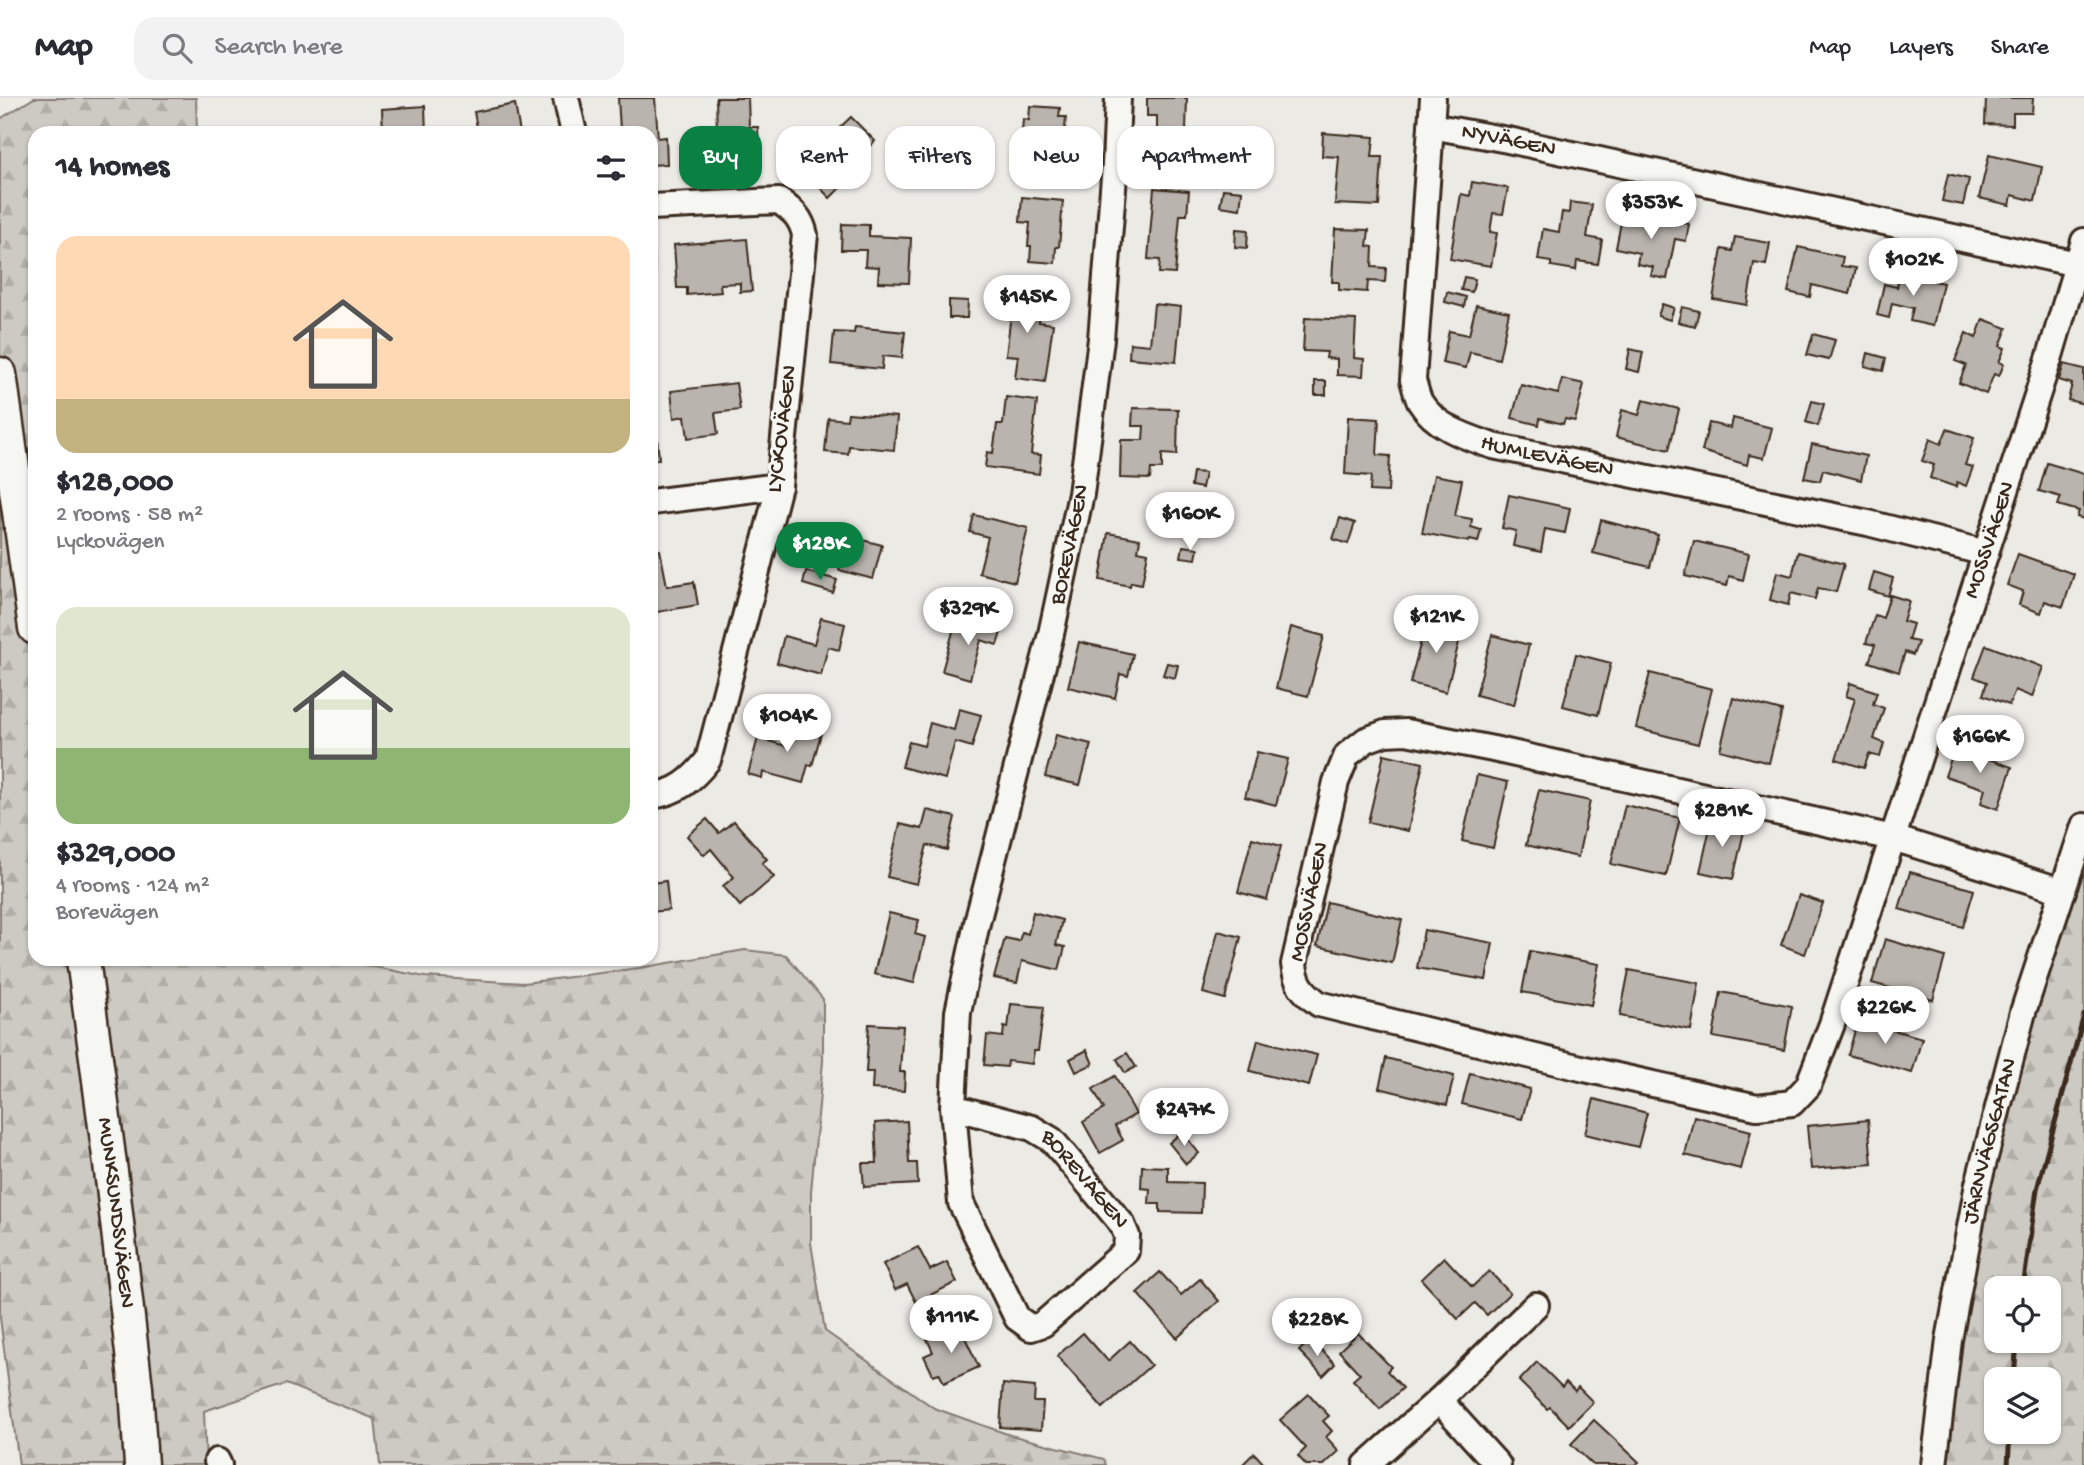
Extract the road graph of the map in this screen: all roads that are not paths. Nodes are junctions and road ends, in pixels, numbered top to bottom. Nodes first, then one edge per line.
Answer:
1 (566, 98) edge
2 (1118, 98) edge
3 (1433, 98) edge
4 (572, 126) edge
5 (1431, 126) junction
6 (658, 207) edge
7 (2080, 253) edge
8 (0, 374) edge
9 (779, 486) junction
10 (658, 501) edge
11 (1986, 553) junction
12 (28, 577) edge
13 (658, 795) edge
14 (2084, 826) edge
15 (1893, 838) junction
16 (2063, 891) junction
17 (84, 966) edge
18 (953, 1108) junction
19 (1536, 1306) dead end
20 (1439, 1400) junction
21 (141, 1465) edge
22 (1366, 1465) edge
23 (1498, 1465) edge
24 (1934, 1465) edge

1 - 4 street
2 - 18 street, BOREVÄGEN
3 - 5 street, HUMLEVÄGEN
5 - 7 street, NYVÄGEN
5 - 11 street, HUMLEVÄGEN
6 - 9 street, LYCKOVÄGEN
7 - 11 street, MOSSVÄGEN
8 - 12 street
9 - 10 street
9 - 13 street, LYCKOVÄGEN
11 - 15 street, MOSSVÄGEN
14 - 16 street, JÄRNVÄGSGATAN
15 - 15 street, MOSSVÄGEN
15 - 16 street, MOSSVÄGEN
16 - 24 street, JÄRNVÄGSGATAN
17 - 21 street, MUNKSUNDSVÄGEN
18 - 18 street, BOREVÄGEN
19 - 20 street
20 - 22 street
20 - 23 street

